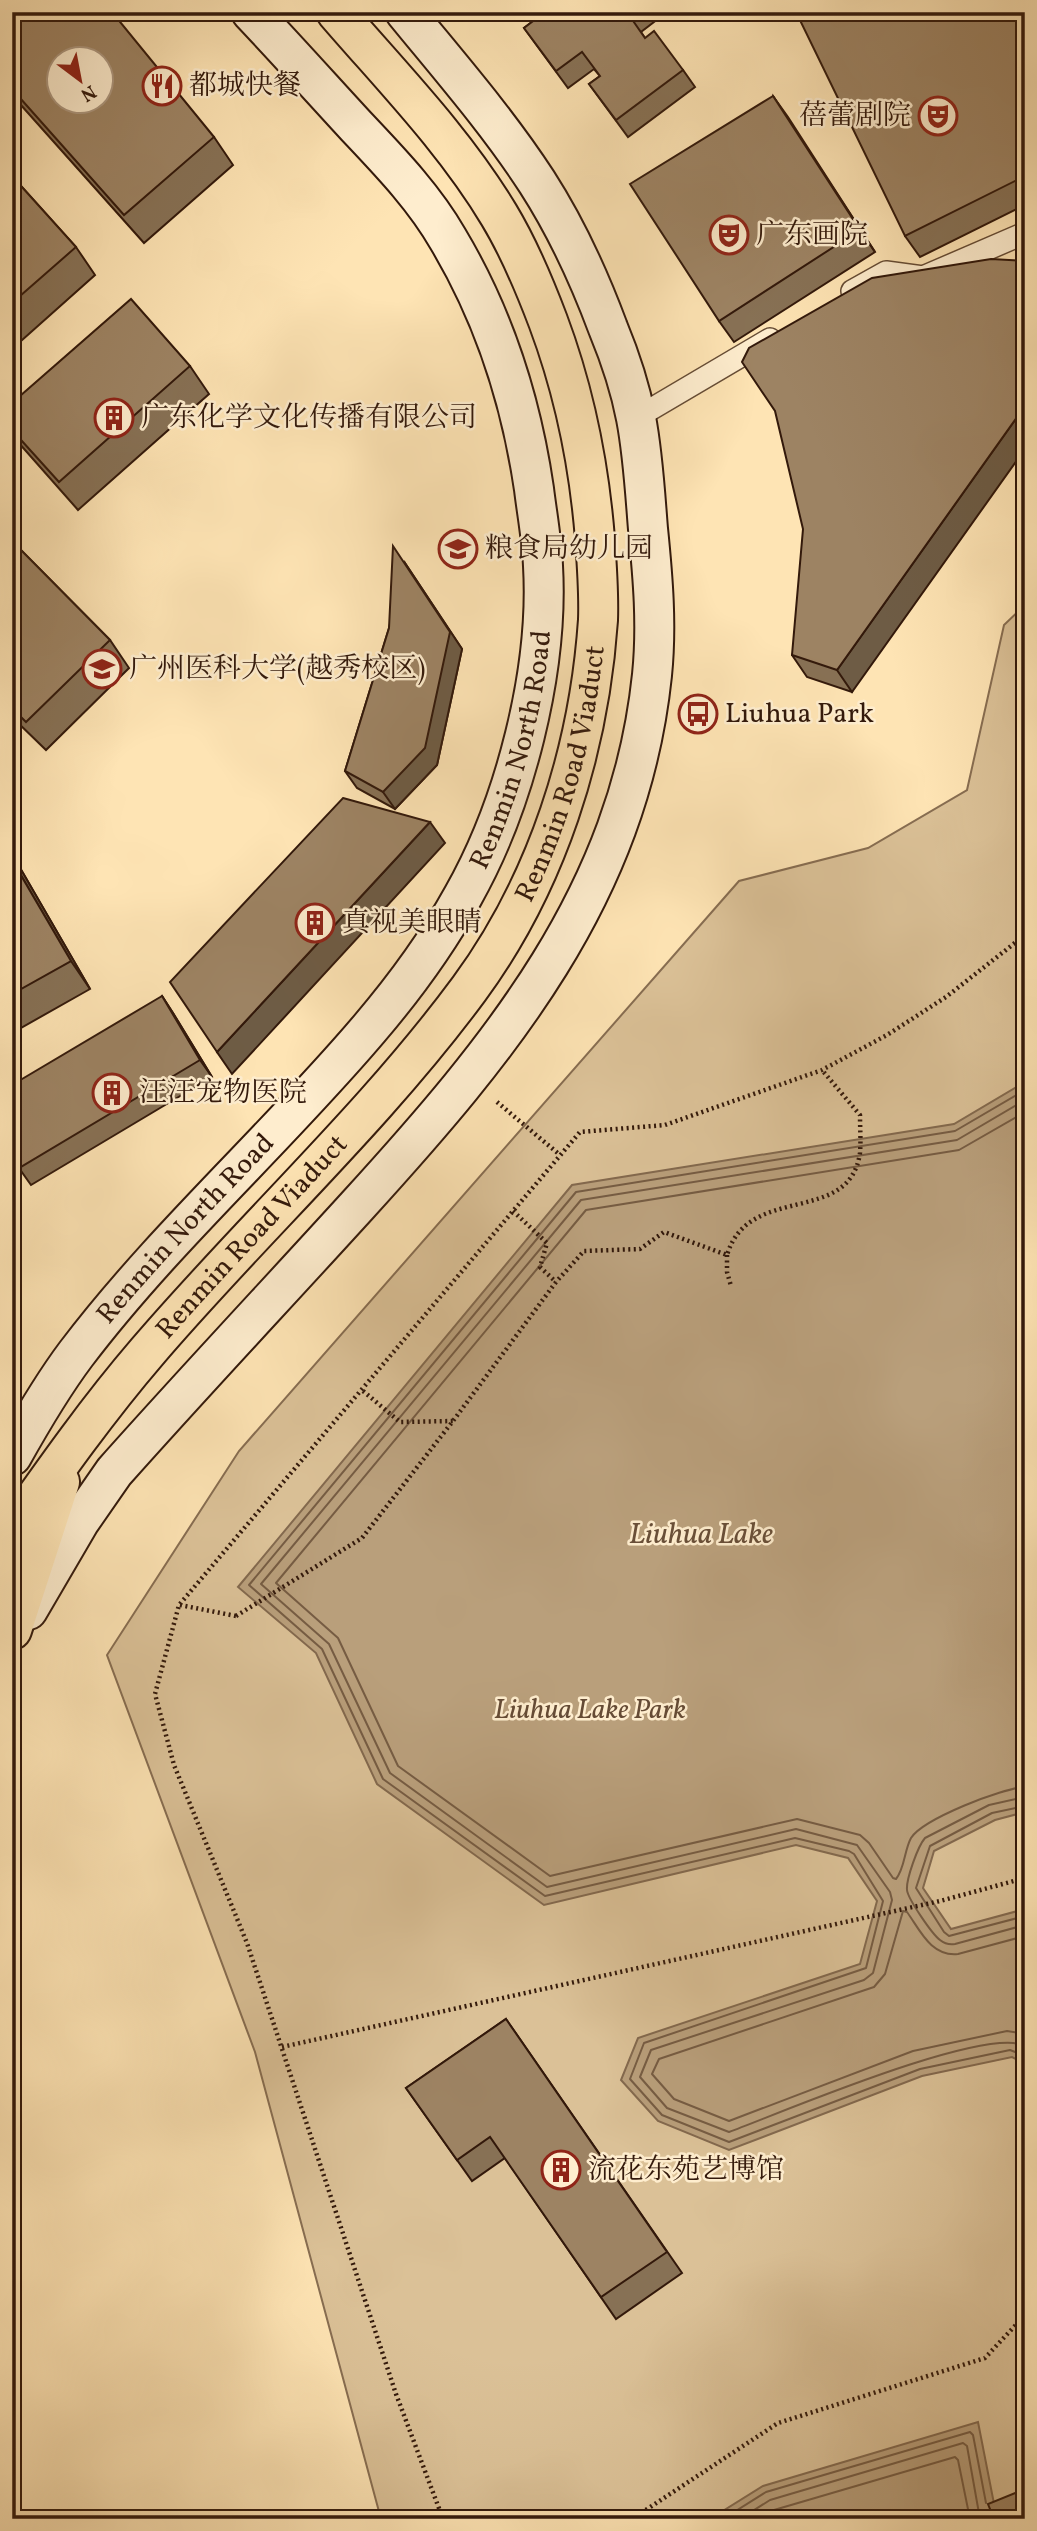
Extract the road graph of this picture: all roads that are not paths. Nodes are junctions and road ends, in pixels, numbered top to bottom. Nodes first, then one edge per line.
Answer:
1 (251, 12) edge
2 (335, 12) edge
3 (405, 12) edge
4 (1025, 233) edge
5 (838, 300) edge
6 (790, 328) edge
7 (636, 418) junction
8 (73, 1445) junction
9 (12, 1456) edge
10 (12, 1531) edge
11 (12, 1630) edge
12 (12, 1639) edge

1 - 9 main road, Renmin North Road
2 - 8 main road, Renmin Road Viaduct
3 - 7 main road
4 - 5 lane
6 - 7 lane
7 - 12 main road
8 - 10 main road, Renmin Road Viaduct
8 - 11 main road

